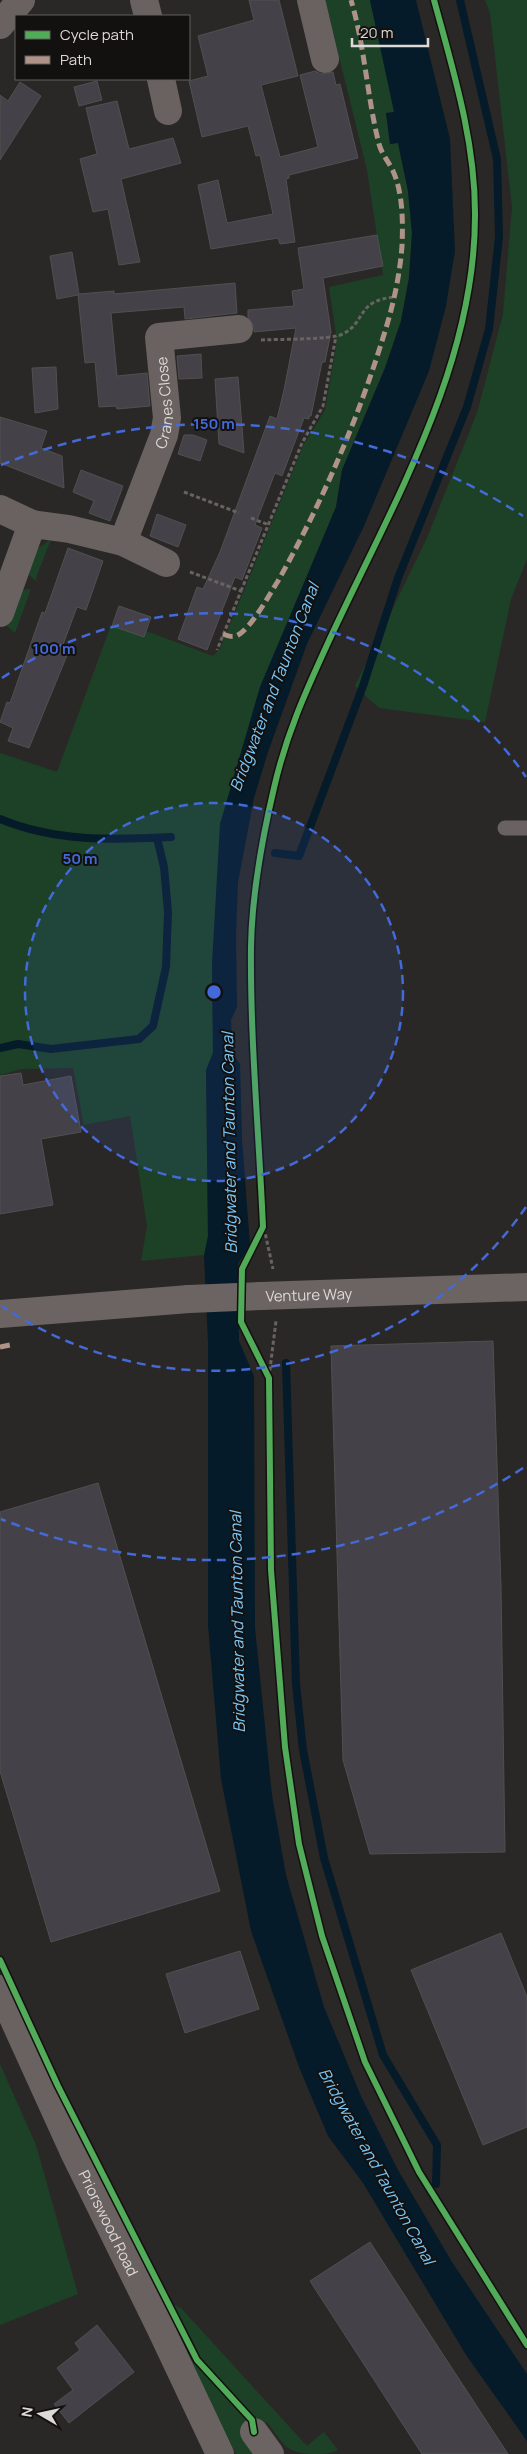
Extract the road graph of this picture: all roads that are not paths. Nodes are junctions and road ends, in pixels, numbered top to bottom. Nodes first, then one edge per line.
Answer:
1 (21, 0) edge
2 (144, 0) edge
3 (311, 0) edge
4 (148, 15) edge
5 (0, 25) edge
6 (325, 59) dead end
7 (161, 80) edge
8 (168, 111) dead end
9 (239, 329) road end
10 (0, 509) edge
11 (32, 524) junction
12 (123, 542) junction
13 (166, 563) road end
14 (0, 613) edge
15 (505, 828) dead end
16 (527, 828) edge
17 (527, 1287) edge
18 (0, 1314) edge
19 (0, 1989) edge
20 (254, 2432) dead end
21 (220, 2454) edge
22 (270, 2454) edge

1 - 5 street
2 - 4 street
3 - 6 street
7 - 8 street
9 - 12 street, Cranes Close
10 - 11 street
11 - 12 street
11 - 14 street
12 - 13 street
15 - 16 lane
17 - 18 street, Venture Way, bridge
19 - 21 main road, Priorswood Road
20 - 22 street

